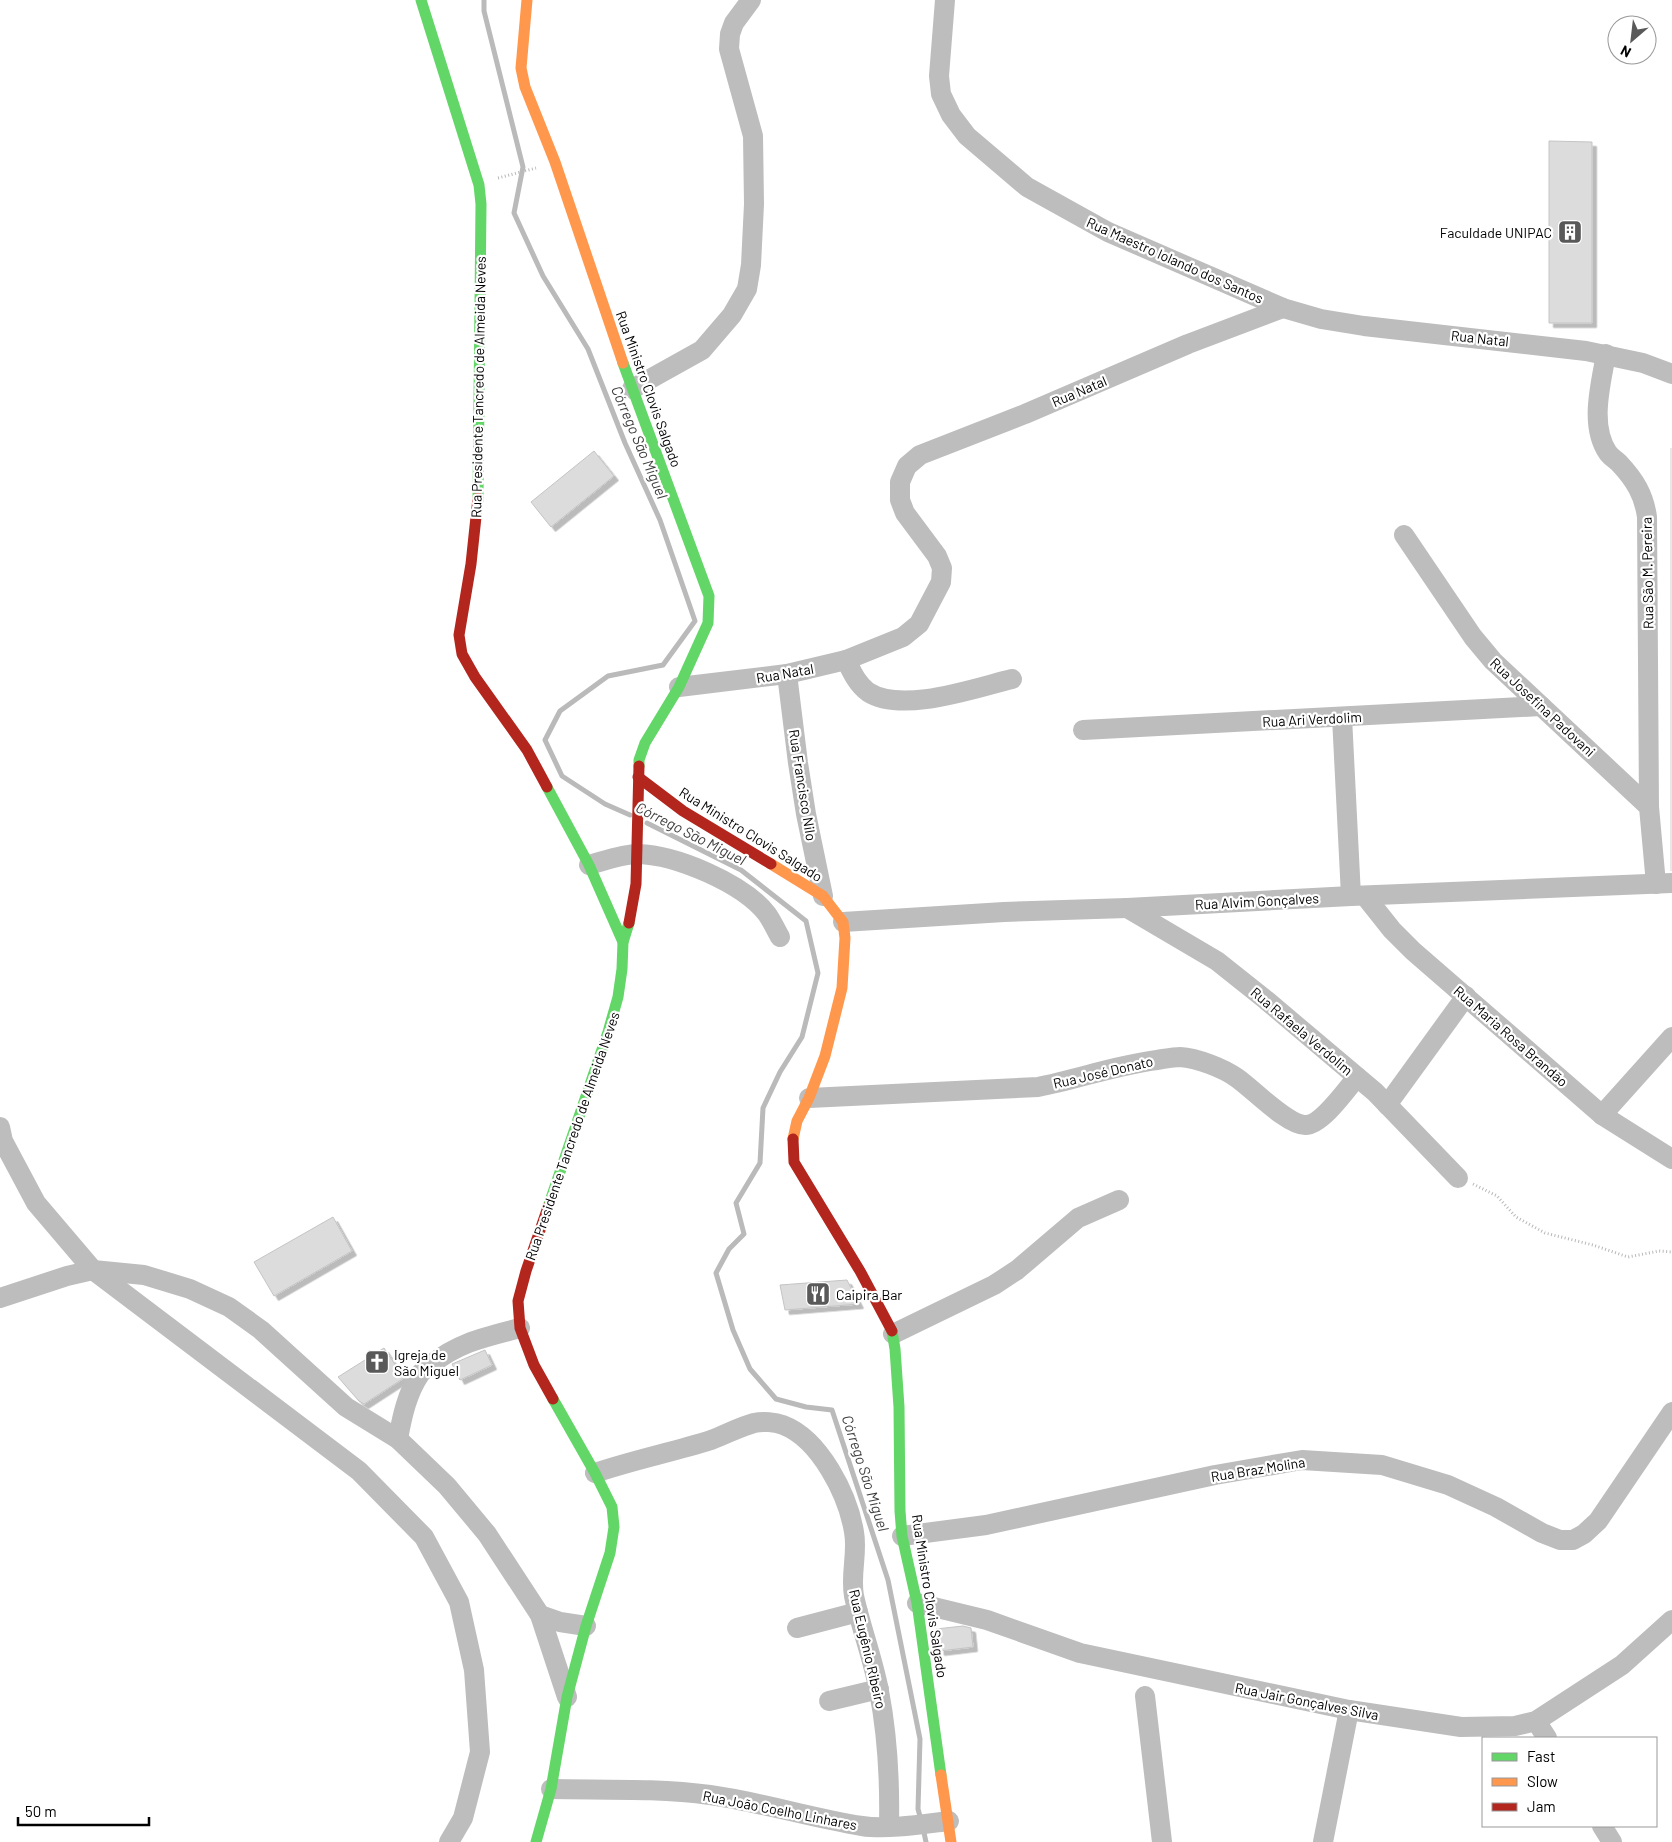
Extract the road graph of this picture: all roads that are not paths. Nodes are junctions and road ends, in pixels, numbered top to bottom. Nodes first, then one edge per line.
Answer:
1 (421, 0) edge
2 (527, 0) edge
3 (751, 0) edge
4 (945, 0) edge
5 (1283, 308) junction
6 (1606, 354) junction
7 (1672, 374) edge
8 (632, 389) junction
9 (1404, 535) dead end
10 (846, 660) junction
11 (788, 674) junction
12 (1012, 679) dead end
13 (679, 687) junction
14 (1541, 706) junction
15 (1342, 717) junction
16 (1083, 730) dead end
17 (638, 777) junction
18 (638, 791) joint
19 (1649, 807) junction
20 (637, 849) junction
21 (589, 865) junction
22 (1664, 884) edge
23 (823, 896) junction
24 (1358, 896) junction
25 (1127, 908) junction
26 (843, 922) junction
27 (780, 938) dead end
28 (623, 942) junction
29 (1466, 996) junction
30 (1672, 1037) edge
31 (1357, 1077) junction
32 (809, 1098) junction
33 (1388, 1105) junction
34 (1602, 1115) junction
35 (0, 1127) edge
36 (1672, 1159) edge
37 (1458, 1178) road end
38 (1119, 1200) dead end
39 (93, 1270) junction
40 (0, 1298) edge
41 (520, 1328) junction
42 (892, 1334) junction
43 (1672, 1412) edge
44 (398, 1439) junction
45 (595, 1473) junction
46 (902, 1536) junction
47 (917, 1603) junction
48 (858, 1612) junction
49 (540, 1615) junction
50 (1672, 1620) edge
51 (586, 1626) junction
52 (797, 1628) dead end
53 (879, 1689) junction
54 (1145, 1696) dead end
55 (567, 1697) junction
56 (829, 1701) dead end
57 (1350, 1710) junction
58 (1536, 1721) junction
59 (1546, 1737) edge
60 (551, 1789) junction
61 (943, 1822) junction
62 (894, 1826) junction
63 (1603, 1827) edge
64 (450, 1842) edge
65 (536, 1842) edge
66 (952, 1842) edge
67 (1162, 1842) edge
68 (1323, 1842) edge
69 (1612, 1842) edge

1 - 21 street, Rua Presidente Tancredo de Almeida Neves
2 - 8 street, Rua Ministro Clovis Salgado
3 - 8 street
4 - 5 street, Rua Maestro Iolando dos Santos
5 - 6 street, Rua Natal
5 - 10 street, Rua Natal
6 - 7 street, Rua Natal
6 - 19 street, Rua São M. Pereira
8 - 13 street, Rua Ministro Clovis Salgado
9 - 14 street, Rua Josefina Padovani
10 - 11 street, Rua Natal
10 - 12 street
11 - 13 street, Rua Natal
11 - 23 street, Rua Francisco Nilo
13 - 17 street, Rua Ministro Clovis Salgado
14 - 15 street, Rua Ari Verdolim
14 - 19 street, Rua Josefina Padovani
15 - 16 street, Rua Ari Verdolim
15 - 24 street
17 - 18 street, Rua Ministro Clovis Salgado
17 - 23 street, Rua Ministro Clovis Salgado
18 - 20 street, Rua Presidente Tancredo de Almeida Neves
19 - 22 street
20 - 21 street
20 - 27 street
20 - 28 street, Rua Presidente Tancredo de Almeida Neves
21 - 28 street, Rua Presidente Tancredo de Almeida Neves
22 - 24 street, Rua Alvim Gonçalves
23 - 26 street, Rua Ministro Clovis Salgado
24 - 25 street, Rua Alvim Gonçalves
24 - 29 street, Rua Maria Rosa Brandão
25 - 26 street, Rua Alvim Gonçalves
25 - 31 street, Rua Rafaela Verdolim
26 - 32 street, Rua Ministro Clovis Salgado
28 - 41 street, Rua Presidente Tancredo de Almeida Neves
29 - 33 street
29 - 34 street, Rua Maria Rosa Brandão
30 - 34 street
31 - 32 street, Rua José Donato
31 - 33 street, Rua Rafaela Verdolim
32 - 42 street, Rua Ministro Clovis Salgado
33 - 37 street, Rua Rafaela Verdolim
34 - 36 street, Rua Maria Rosa Brandão
35 - 39 street
38 - 42 street
39 - 40 street
39 - 44 street
39 - 64 street
41 - 44 street
41 - 45 street, Rua Presidente Tancredo de Almeida Neves
42 - 46 street, Rua Ministro Clovis Salgado
43 - 46 street, Rua Braz Molina
44 - 49 street
45 - 48 street, Rua Eugênio Ribeiro
45 - 51 street, Rua Presidente Tancredo de Almeida Neves
46 - 47 street, Rua Ministro Clovis Salgado
47 - 57 street, Rua Jair Gonçalves Silva
47 - 61 street, Rua Ministro Clovis Salgado
48 - 52 street
48 - 53 street, Rua Eugênio Ribeiro
49 - 51 street
49 - 55 street
50 - 58 street, Rua Jair Gonçalves Silva
51 - 55 street, Rua Presidente Tancredo de Almeida Neves
53 - 56 street
53 - 62 street, Rua Eugênio Ribeiro
54 - 67 street
55 - 60 street, Rua Presidente Tancredo de Almeida Neves
57 - 58 street, Rua Jair Gonçalves Silva
57 - 68 street
58 - 59 street
60 - 62 street, Rua João Coelho Linhares
60 - 65 street, Rua Presidente Tancredo de Almeida Neves
61 - 62 street, Rua João Coelho Linhares
61 - 66 street, Rua Ministro Clovis Salgado
63 - 69 street

